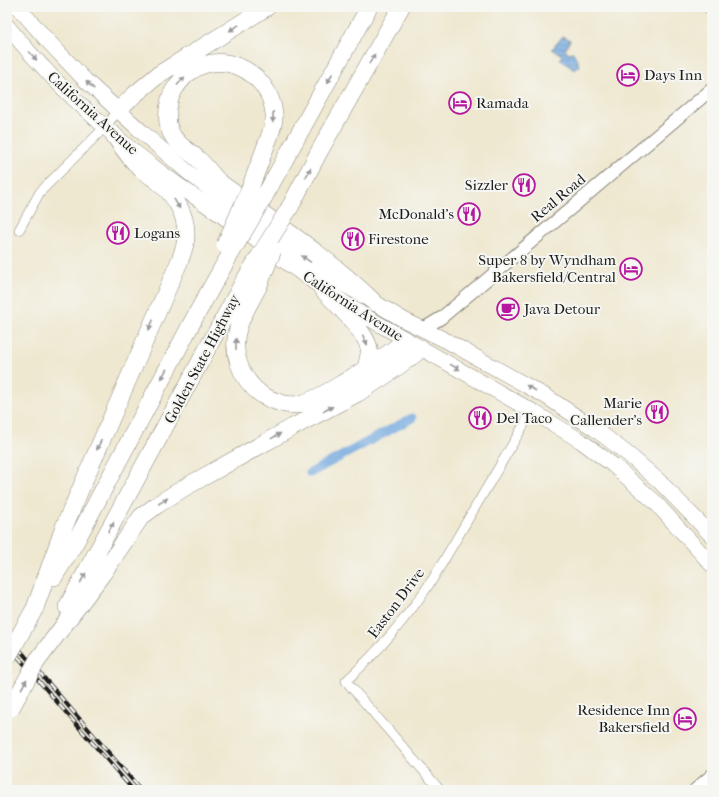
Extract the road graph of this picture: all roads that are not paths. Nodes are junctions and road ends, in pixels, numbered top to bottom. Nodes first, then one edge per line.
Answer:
1 (18, 7) edge
2 (267, 7) edge
3 (369, 7) edge
4 (401, 7) edge
5 (707, 7) edge
6 (712, 13) edge
7 (7, 26) edge
8 (712, 89) edge
9 (118, 111) junction
10 (109, 131) junction
11 (143, 133) junction
12 (219, 182) junction
13 (256, 194) junction
14 (19, 230) dead end
15 (251, 284) junction
16 (322, 289) junction
17 (375, 302) junction
18 (423, 329) junction
19 (406, 340) junction
20 (421, 348) junction
21 (365, 370) junction
22 (532, 411) junction
23 (616, 444) junction
24 (598, 454) junction
25 (659, 481) junction
26 (655, 502) junction
27 (712, 536) edge
28 (712, 545) edge
29 (712, 565) edge
30 (98, 567) junction
31 (35, 608) junction
32 (7, 658) edge
33 (9, 711) edge
34 (712, 775) edge
35 (440, 790) edge
36 (695, 790) edge

9 -> 1 main road, California Avenue
2 -> 9 highway
3 -> 13 highway
15 -> 4 highway, bridge
5 - 6 street
7 -> 10 main road, California Avenue
8 - 18 street, Real Road
9 - 10 street
9 - 11 main road, California Avenue
10 - 14 street
10 - 16 main road, California Avenue
10 -> 31 highway
11 - 12 main road
17 -> 11 main road, California Avenue
12 -> 13 highway
12 - 17 highway
13 -> 31 highway, Golden State Highway, bridge
21 -> 15 highway
30 -> 15 highway, Golden State Highway
16 - 19 main road, California Avenue
16 -> 21 highway
17 - 18 main road, California Avenue
18 - 19 main road
18 - 20 main road
23 -> 18 main road, California Avenue
19 - 20 main road, California Avenue
19 - 21 highway
20 -> 22 main road, California Avenue
30 -> 20 highway
22 - 23 main road
22 - 24 main road, California Avenue
22 - 35 street, Easton Drive
23 - 25 main road, California Avenue
24 - 25 main road
24 - 26 main road, California Avenue
25 - 27 main road, California Avenue
26 - 28 main road
26 - 29 main road, California Avenue
33 -> 30 highway, bridge
31 - 32 highway, Golden State Highway, bridge
34 - 36 street

